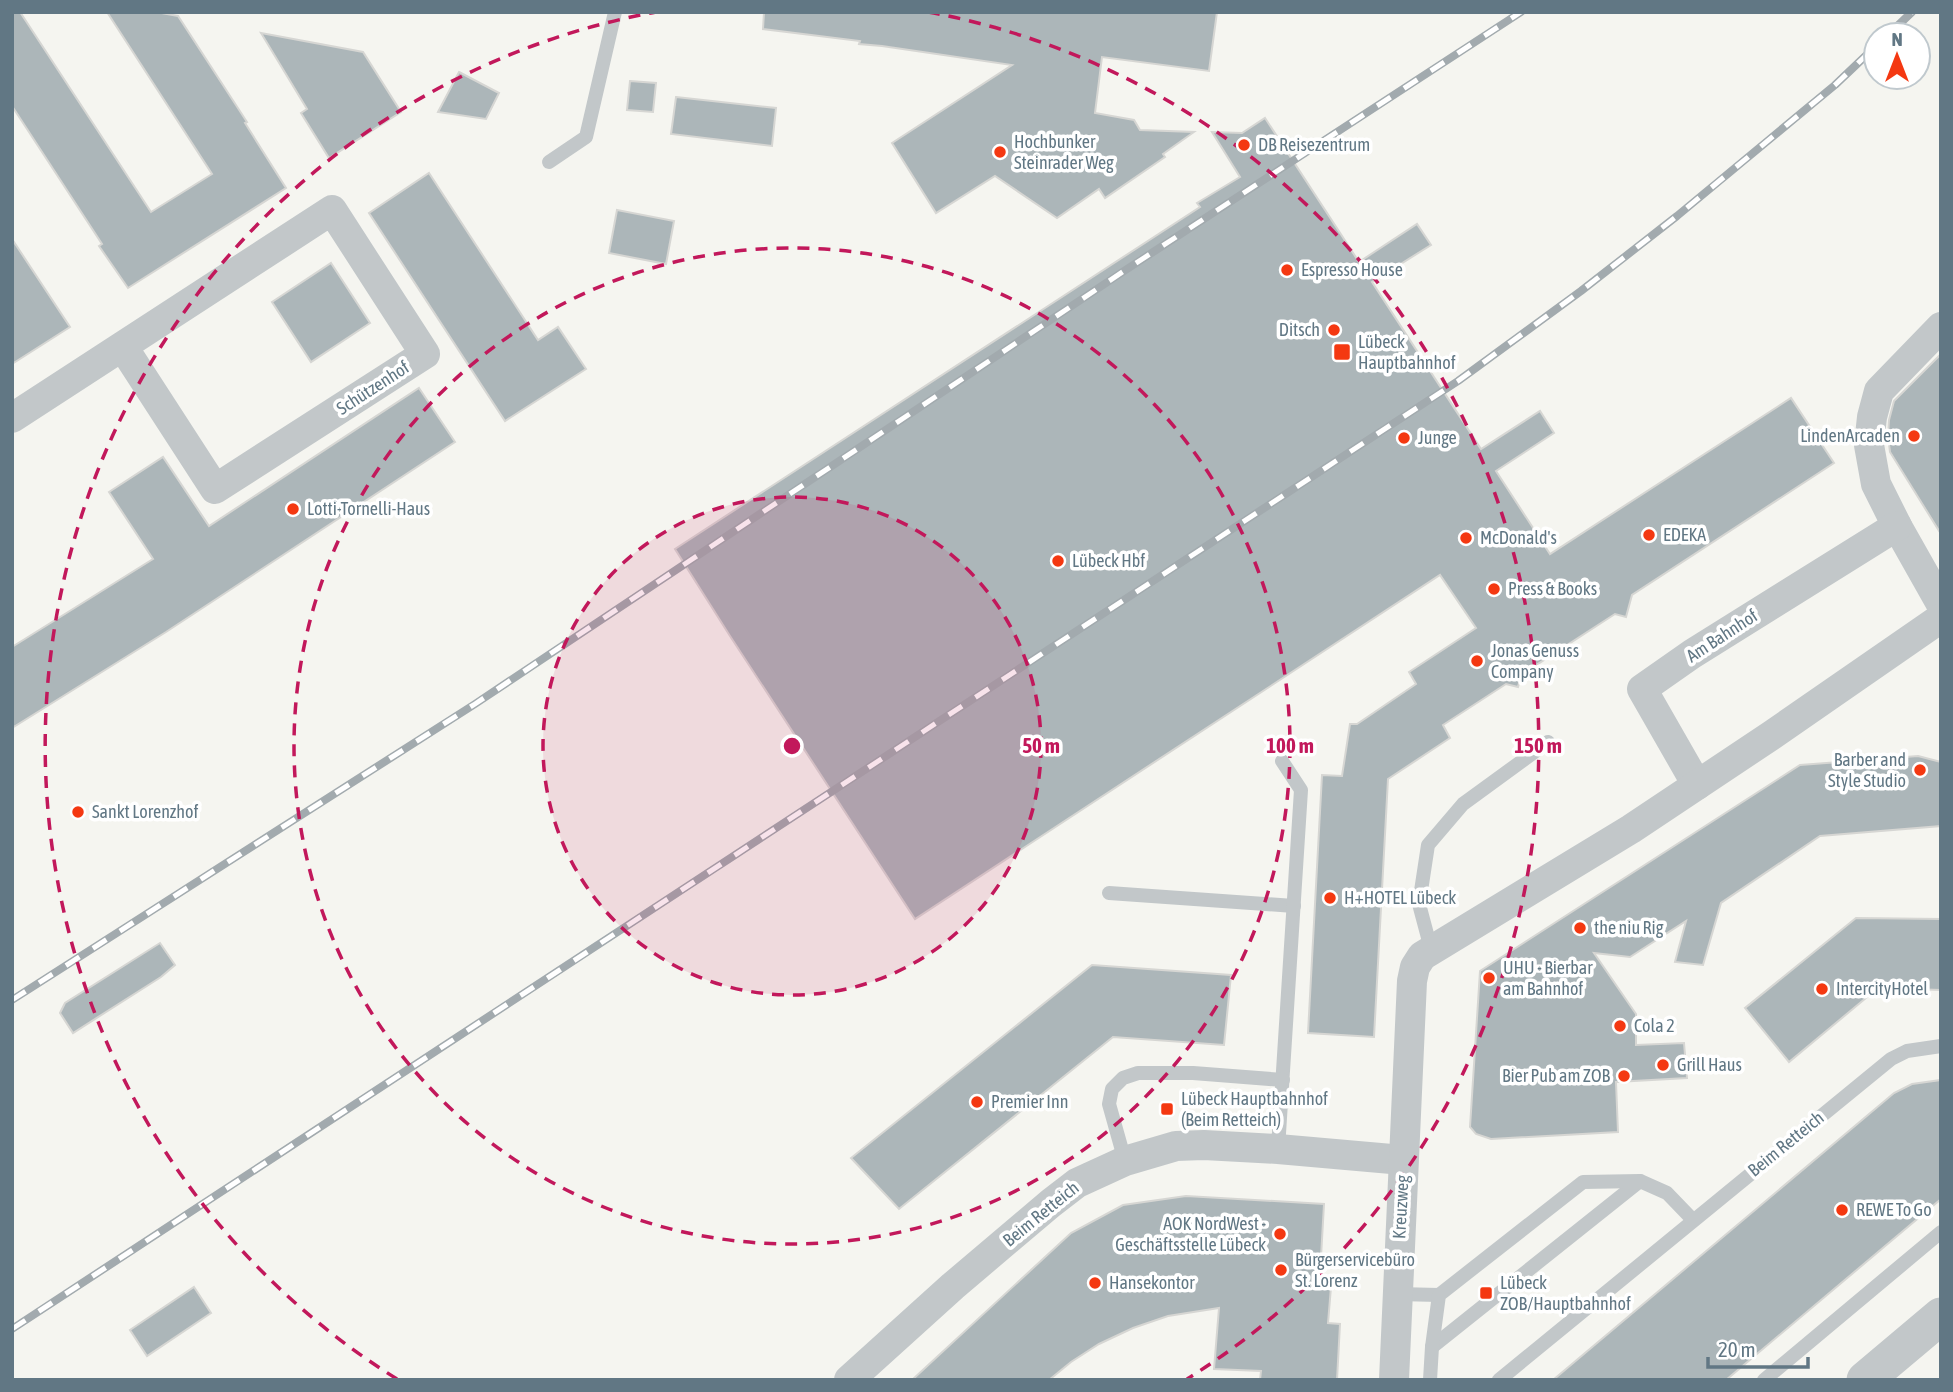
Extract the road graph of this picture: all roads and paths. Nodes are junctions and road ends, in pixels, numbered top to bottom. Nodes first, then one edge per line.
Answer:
1 (615, 12) edge
2 (549, 162) dead end
3 (1941, 327) edge
4 (123, 346) junction
5 (12, 418) edge
6 (1896, 526) junction
7 (1941, 604) edge
8 (1941, 618) edge
9 (1548, 742) dead end
10 (1282, 761) dead end
11 (1696, 785) junction
12 (1109, 893) dead end
13 (1294, 906) junction
14 (1431, 949) junction
15 (1941, 1046) edge
16 (1283, 1080) junction
17 (1278, 1149) junction
18 (1403, 1160) junction
19 (1125, 1161) junction
20 (1640, 1181) junction
21 (1693, 1220) junction
22 (1941, 1232) edge
23 (1397, 1294) junction
24 (1439, 1295) junction
25 (1941, 1316) edge
26 (1432, 1347) junction
27 (849, 1380) edge
28 (1394, 1380) edge
29 (1430, 1380) edge
30 (1499, 1380) edge
31 (1764, 1380) edge
32 (1865, 1380) edge

1 - 2 lane
3 - 6 street
4 - 4 street, Schützenhof
4 - 5 street, Schützenhof
6 - 7 street
6 - 11 street, Am Bahnhof
8 - 11 street
9 - 14 lane
10 - 13 lane
11 - 14 street
12 - 13 lane
13 - 16 lane
14 - 18 street
15 - 21 lane, Beim Retteich
16 - 17 lane
16 - 19 lane
17 - 18 street, Beim Retteich
17 - 19 street, Beim Retteich
18 - 23 street, Kreuzweg
19 - 27 street, Beim Retteich
20 - 21 lane
20 - 24 lane
20 - 26 lane
21 - 30 lane, Beim Retteich
22 - 31 lane
23 - 24 lane
23 - 28 street, Kreuzweg
24 - 26 lane
25 - 32 street
26 - 29 lane

